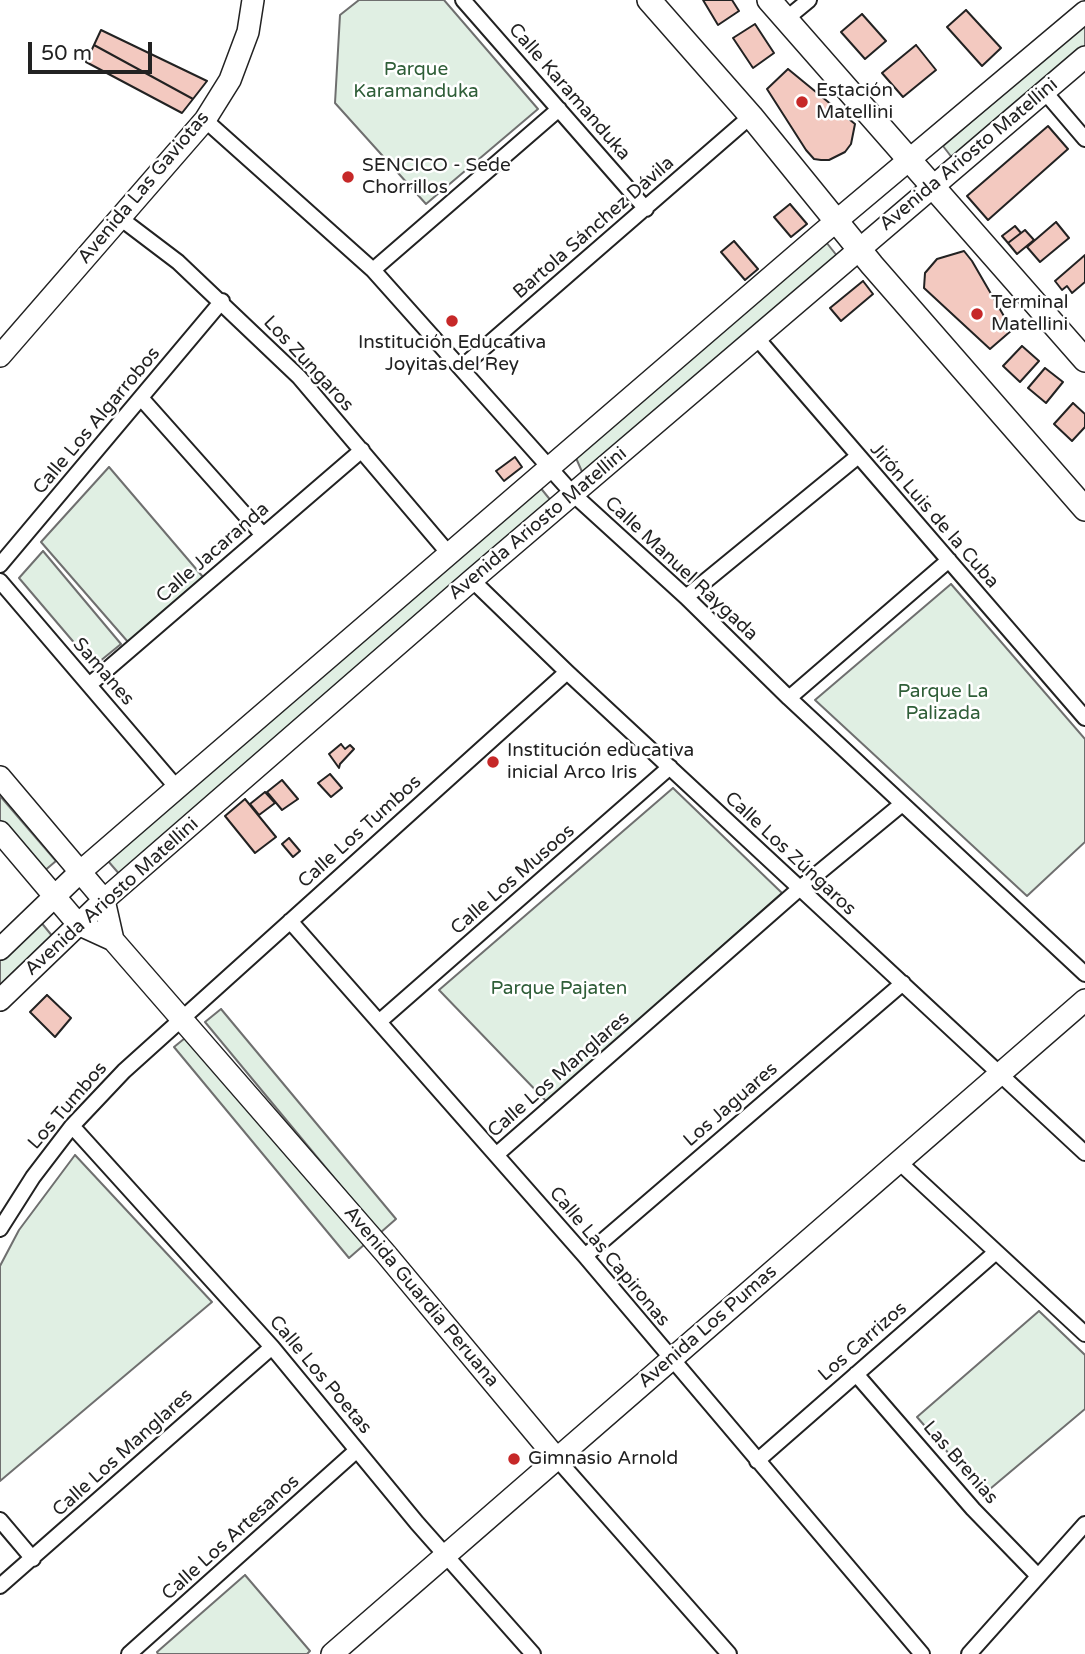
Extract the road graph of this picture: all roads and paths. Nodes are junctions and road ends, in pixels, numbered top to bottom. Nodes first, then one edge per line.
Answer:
1 (253, 0) edge
2 (463, 0) edge
3 (649, 0) edge
4 (769, 0) edge
5 (809, 0) edge
6 (1085, 12) edge
7 (786, 19) junction
8 (1085, 57) edge
9 (1044, 91) junction
10 (559, 109) junction
11 (751, 116) junction
12 (205, 120) junction
13 (1085, 139) edge
14 (911, 160) junction
15 (933, 185) junction
16 (646, 209) junction
17 (120, 218) junction
18 (836, 221) junction
19 (859, 249) junction
20 (373, 270) junction
21 (222, 302) junction
22 (756, 337) junction
23 (0, 356) edge
24 (1085, 360) edge
25 (462, 367) junction
26 (141, 398) junction
27 (362, 450) junction
28 (857, 457) junction
29 (548, 467) junction
30 (573, 494) junction
31 (1085, 509) edge
32 (262, 535) junction
33 (450, 555) junction
34 (948, 560) junction
35 (0, 565) edge
36 (472, 580) junction
37 (0, 581) edge
38 (686, 597) junction
39 (567, 672) junction
40 (89, 685) junction
41 (789, 698) junction
42 (1085, 718) edge
43 (670, 767) junction
44 (0, 777) edge
45 (177, 788) junction
46 (902, 804) junction
47 (0, 832) edge
48 (81, 871) junction
49 (799, 889) junction
50 (55, 897) junction
51 (104, 900) junction
52 (290, 921) junction
53 (78, 924) junction
54 (113, 940) junction
55 (0, 949) edge
56 (1085, 974) edge
57 (903, 983) junction
58 (0, 1000) edge
59 (1085, 1000) edge
60 (181, 1021) junction
61 (380, 1021) junction
62 (998, 1075) junction
63 (72, 1126) junction
64 (1085, 1153) edge
65 (496, 1156) junction
66 (898, 1161) junction
67 (0, 1229) edge
68 (996, 1252) junction
69 (584, 1256) junction
70 (1085, 1334) edge
71 (272, 1347) junction
72 (670, 1359) junction
73 (856, 1374) junction
74 (357, 1450) junction
75 (557, 1459) junction
76 (757, 1461) junction
77 (0, 1520) edge
78 (1085, 1524) edge
79 (445, 1556) junction
80 (33, 1559) junction
81 (1038, 1576) junction
82 (0, 1586) edge
83 (726, 1653) edge
84 (129, 1654) edge
85 (332, 1654) edge
86 (533, 1654) edge
87 (922, 1654) edge
88 (969, 1654) edge

1 - 12 main road, Avenida Las Gaviotas
2 - 10 street, Calle Karamanduka
3 - 11 main road
4 - 7 main road
5 - 7 street
6 - 14 main road, Avenida Ariosto Matellini
7 - 14 main road
8 - 9 main road, Avenida Ariosto Matellini
9 - 13 street
9 - 15 main road, Avenida Ariosto Matellini
10 - 16 street, Calle Karamanduka
10 - 20 street
11 - 16 street, Bartola Sánchez Dávila
11 - 18 main road
12 - 17 main road, Avenida Las Gaviotas
12 - 20 street, Calle Manuel Raygada
14 - 15 main road
14 - 18 main road, Avenida Ariosto Matellini
15 - 19 main road, Avenida Ariosto Matellini
15 - 24 main road
16 - 25 street, Bartola Sánchez Dávila
17 - 21 street, Los Zungaros
17 - 23 main road, Avenida Las Gaviotas
18 - 19 main road
18 - 29 main road, Avenida Ariosto Matellini
19 - 22 main road, Avenida Ariosto Matellini
19 - 31 main road
20 - 25 street, Calle Manuel Raygada
21 - 26 street, Calle Los Algarrobos
21 - 27 street, Los Zungaros
22 - 28 street, Jirón Luis de la Cuba
22 - 30 main road, Avenida Ariosto Matellini
25 - 29 street, Calle Manuel Raygada
26 - 32 street
26 - 35 street, Calle Los Algarrobos
27 - 32 street, Calle Jacaranda
27 - 33 street, Los Zungaros
28 - 34 street, Jirón Luis de la Cuba
28 - 38 street
29 - 30 street, Calle Manuel Raygada
29 - 33 main road, Avenida Ariosto Matellini
30 - 36 main road, Avenida Ariosto Matellini
30 - 38 street, Calle Manuel Raygada
32 - 40 street, Calle Jacaranda
33 - 45 main road, Avenida Ariosto Matellini
34 - 41 street
34 - 42 street, Jirón Luis de la Cuba
36 - 39 street, Calle Los Zúngaros
36 - 51 main road, Avenida Ariosto Matellini
37 - 40 street, Samanes
38 - 41 street, Calle Manuel Raygada
39 - 43 street, Calle Los Zúngaros
39 - 52 street, Calle Los Tumbos
40 - 45 street, Samanes
41 - 46 street, Calle Manuel Raygada
43 - 49 street, Calle Los Zúngaros
43 - 61 street, Calle Los Musoos
44 - 48 main road, Avenida Guardia Peruana
45 - 48 main road, Avenida Ariosto Matellini
46 - 49 street, Calle Los Manglares
46 - 56 street, Calle Manuel Raygada
47 - 50 main road, Avenida Guardia Peruana
48 - 50 main road, Avenida Ariosto Matellini
48 - 51 main road, Avenida Guardia Peruana
49 - 57 street, Calle Los Zúngaros
49 - 65 street, Calle Los Manglares
50 - 53 main road, Avenida Guardia Peruana
50 - 55 main road, Avenida Ariosto Matellini
51 - 53 main road, Avenida Ariosto Matellini
51 - 54 main road, Avenida Guardia Peruana
52 - 60 street, Calle Los Tumbos
52 - 61 street, Calle Las Capironas
53 - 54 main road, Avenida Guardia Peruana
53 - 58 main road, Avenida Ariosto Matellini
54 - 60 main road, Avenida Guardia Peruana
57 - 62 street, Calle Los Zúngaros
57 - 69 street, Los Jaguares
59 - 62 main road, Avenida Los Pumas
60 - 63 street, Los Tumbos
60 - 75 main road, Avenida Guardia Peruana
61 - 65 street, Calle Las Capironas
62 - 64 street, Calle Los Zúngaros
62 - 66 main road, Avenida Los Pumas
63 - 67 street, Los Tumbos
63 - 71 street, Calle Los Poetas
65 - 69 street, Calle Las Capironas
66 - 68 street
66 - 72 main road, Avenida Los Pumas
68 - 70 street
68 - 73 street, Los Carrizos
69 - 72 street, Calle Las Capironas
71 - 74 street, Calle Los Poetas
71 - 80 street, Calle Los Manglares
72 - 75 main road, Avenida Los Pumas
72 - 76 street, Calle Las Capironas
73 - 76 street, Los Carrizos
73 - 81 street, Las Brenias
74 - 79 street, Calle Los Poetas
74 - 84 street, Calle Los Artesanos
75 - 79 main road, Avenida Los Pumas
75 - 83 street, Avenida Guardia Peruana
76 - 87 street, Calle Las Capironas
77 - 80 street
78 - 81 street
79 - 85 main road, Avenida Los Pumas
79 - 86 street, Calle Los Poetas
80 - 82 street, Calle Los Manglares
81 - 88 street

